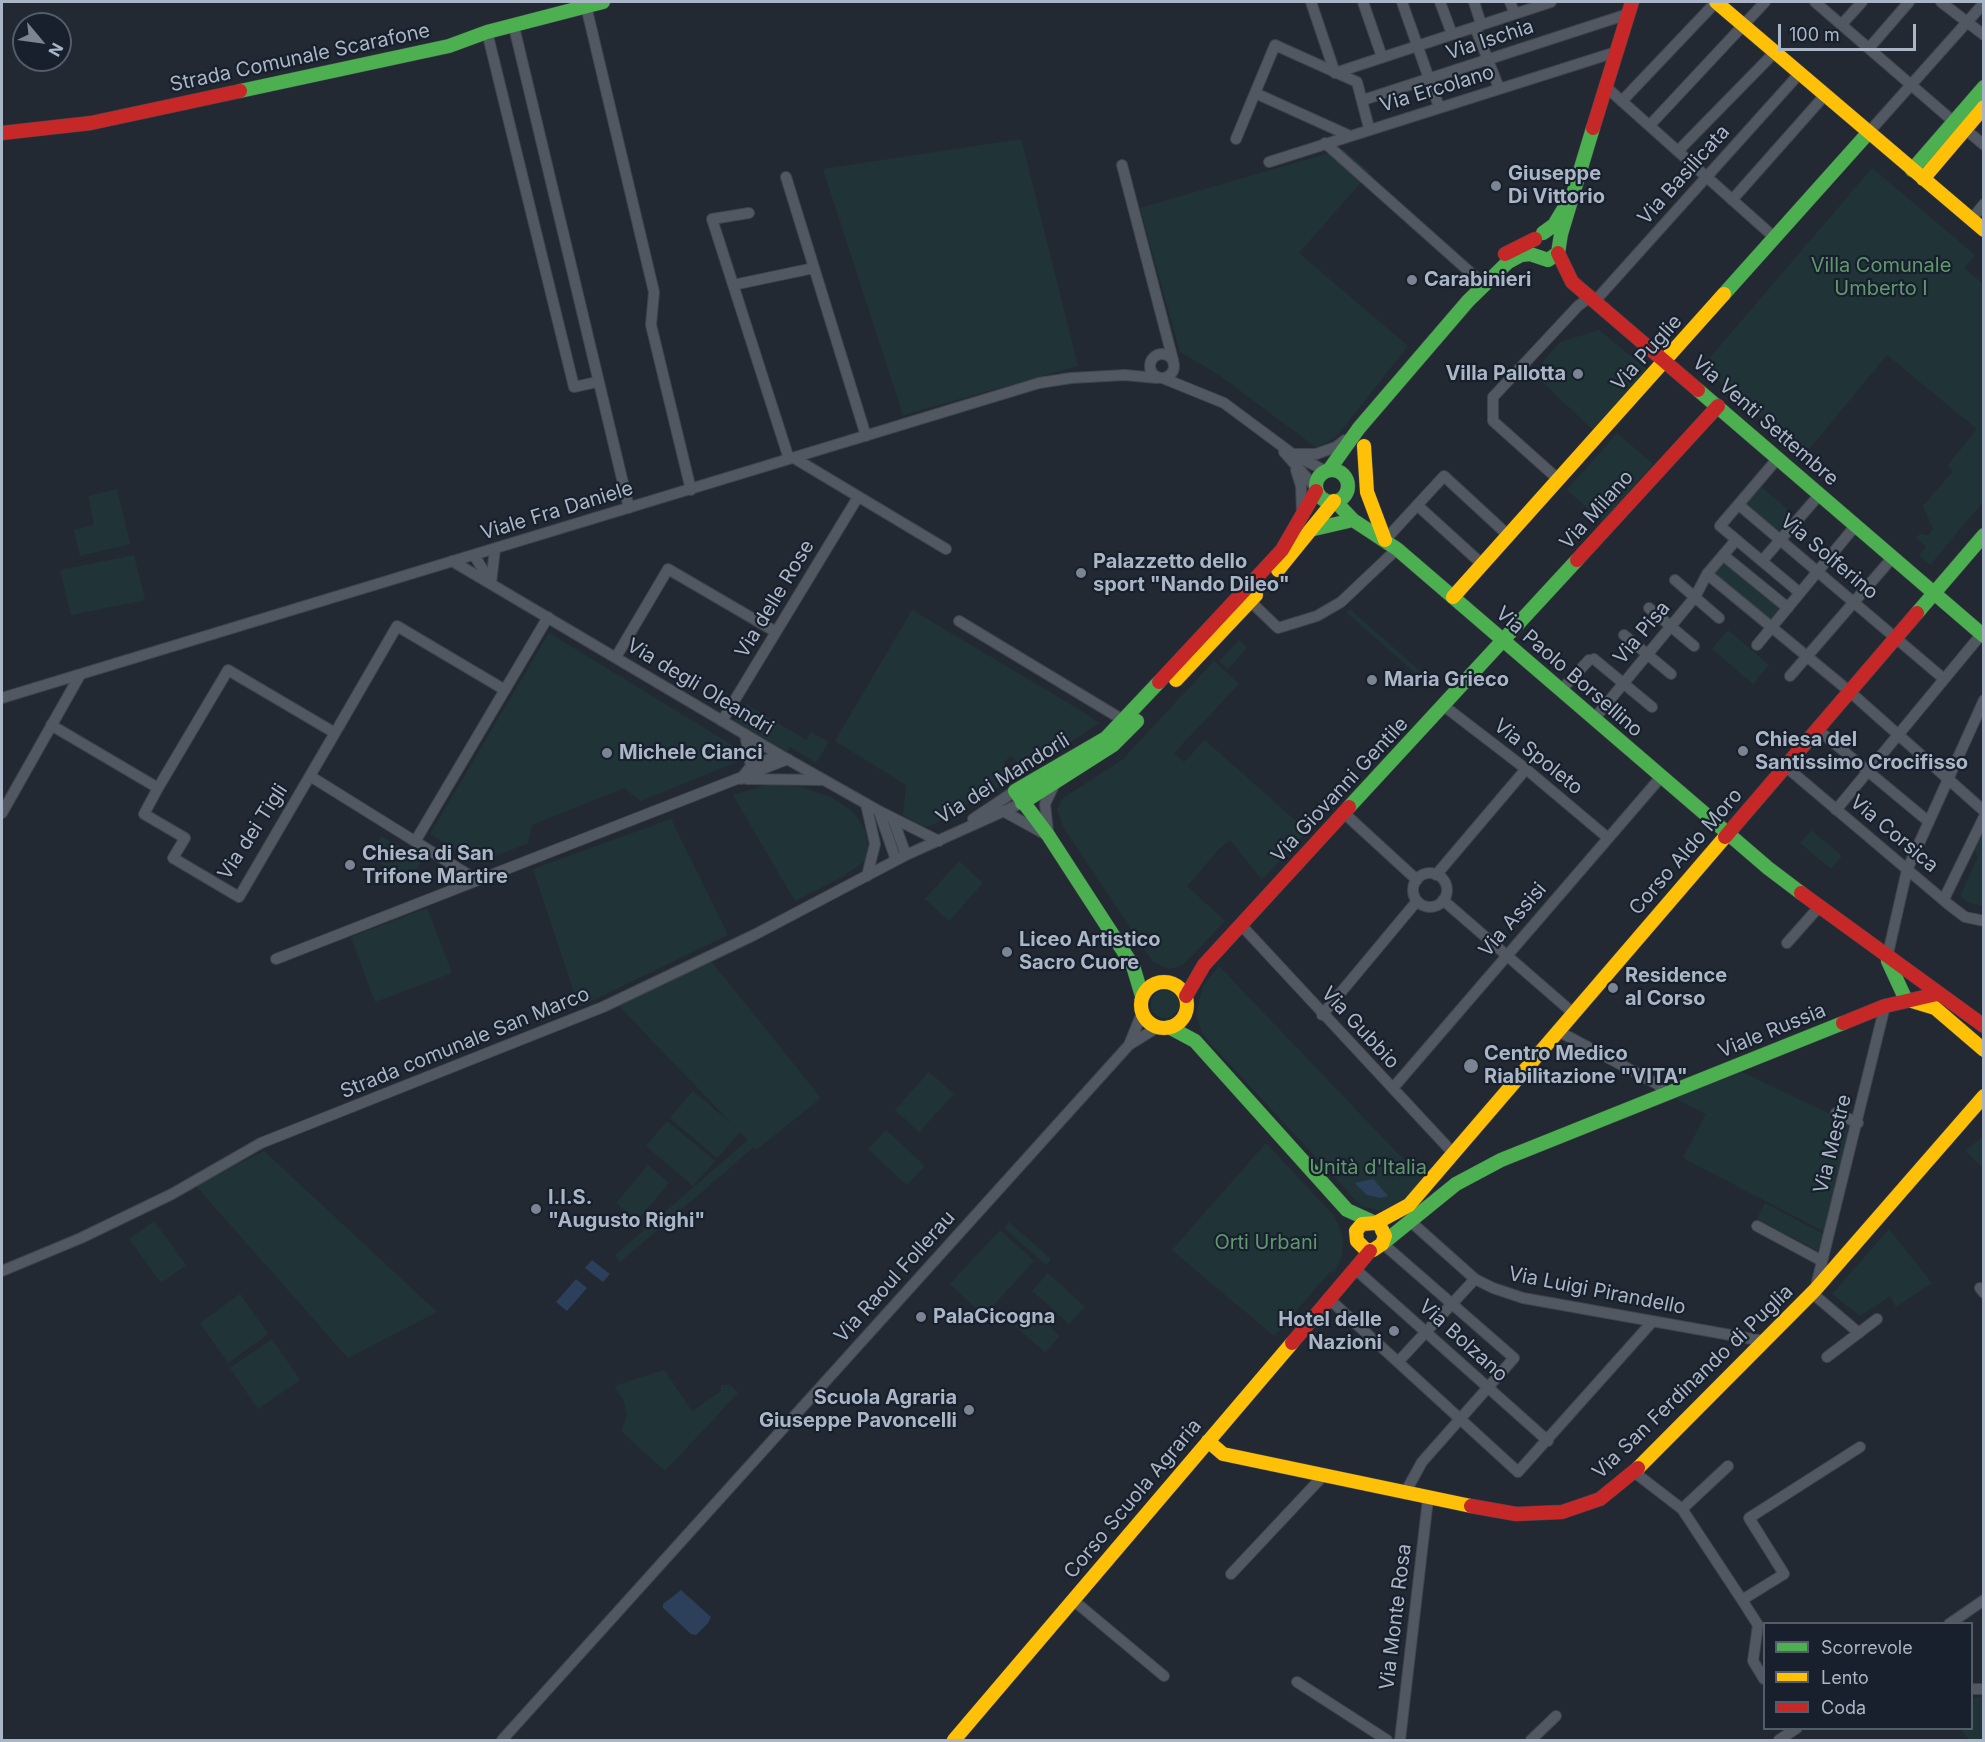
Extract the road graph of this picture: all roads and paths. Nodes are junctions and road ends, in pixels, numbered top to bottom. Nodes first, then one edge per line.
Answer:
1 (603, 2) edge
2 (1311, 2) edge
3 (1363, 2) edge
4 (1402, 2) edge
5 (1440, 2) edge
6 (1474, 2) edge
7 (1510, 2) edge
8 (1549, 2) edge
9 (1716, 2) edge
10 (1765, 2) edge
11 (1815, 2) edge
12 (1862, 2) edge
13 (1909, 2) edge
14 (1941, 2) edge
15 (1983, 3) edge
16 (586, 6) junction
17 (1630, 8) edge
18 (1515, 14) junction
19 (1965, 22) junction
20 (1842, 24) junction
21 (1478, 26) junction
22 (1744, 26) junction
23 (514, 27) junction
24 (487, 32) junction
25 (1452, 34) junction
26 (1983, 35) edge
27 (1417, 45) junction
28 (1870, 48) junction
29 (1616, 52) junction
30 (1775, 52) junction
31 (1382, 57) junction
32 (1488, 60) junction
33 (1335, 73) junction
34 (1800, 73) junction
35 (1428, 79) junction
36 (1911, 84) junction
37 (1606, 87) junction
38 (1983, 87) edge
39 (1499, 88) junction
40 (1255, 93) junction
41 (1825, 94) junction
42 (1363, 100) junction
43 (1622, 101) junction
44 (1439, 107) junction
45 (1983, 107) edge
46 (1650, 125) junction
47 (1959, 125) junction
48 (1369, 128) junction
49 (1869, 132) junction
50 (2, 133) edge
51 (1348, 135) junction
52 (1236, 139) dead end
53 (1325, 143) junction
54 (1983, 145) edge
55 (1678, 151) junction
56 (1269, 162) dead end
57 (1122, 165) dead end
58 (1918, 174) junction
59 (786, 177) dead end
60 (1708, 177) junction
61 (1576, 183) junction
62 (1732, 200) junction
63 (1983, 204) edge
64 (749, 213) dead end
65 (1971, 220) junction
66 (1983, 230) edge
67 (1539, 236) junction
68 (1775, 238) junction
69 (1559, 248) junction
70 (1540, 258) junction
71 (814, 268) junction
72 (1570, 279) junction
73 (1480, 281) junction
74 (733, 285) junction
75 (1593, 299) junction
76 (1468, 301) junction
77 (1164, 329) junction
78 (1153, 359) junction
79 (1666, 361) junction
80 (1174, 364) junction
81 (1125, 375) junction
82 (1161, 378) junction
83 (597, 382) junction
84 (1193, 389) junction
85 (1378, 406) junction
86 (1718, 406) junction
87 (1359, 428) junction
88 (866, 436) junction
89 (1364, 446) junction
90 (815, 452) junction
91 (796, 458) junction
92 (1779, 458) junction
93 (1294, 460) junction
94 (809, 466) junction
95 (1327, 470) junction
96 (1559, 480) junction
97 (1347, 484) junction
98 (1316, 489) junction
99 (691, 490) junction
100 (1820, 494) junction
101 (858, 497) junction
102 (1334, 501) junction
103 (1739, 505) junction
104 (1417, 506) junction
105 (629, 508) junction
106 (1302, 514) junction
107 (1353, 520) junction
108 (1856, 525) junction
109 (1314, 529) junction
110 (1983, 535) edge
111 (1509, 536) junction
112 (1384, 540) junction
113 (1736, 540) junction
114 (1781, 540) junction
115 (495, 549) junction
116 (946, 549) dead end
117 (1397, 549) junction
118 (474, 555) junction
119 (1723, 555) junction
120 (1893, 557) junction
121 (452, 561) junction
122 (1762, 561) junction
123 (1483, 565) junction
124 (1818, 571) junction
125 (1707, 574) junction
126 (1675, 580) dead end
127 (491, 583) junction
128 (1934, 592) junction
129 (1800, 593) junction
130 (1453, 597) junction
131 (1695, 597) junction
132 (1250, 601) junction
133 (1854, 601) junction
134 (1649, 608) dead end
135 (1788, 608) junction
136 (548, 617) junction
137 (1719, 618) dead end
138 (959, 621) dead end
139 (1671, 626) junction
140 (1772, 627) junction
141 (776, 632) junction
142 (1983, 634) edge
143 (1624, 635) dead end
144 (1896, 636) junction
145 (1504, 641) junction
146 (1757, 645) dead end
147 (1694, 646) dead end
148 (1647, 654) junction
149 (1807, 656) junction
150 (615, 657) junction
151 (1671, 674) dead end
152 (80, 675) junction
153 (1790, 676) dead end
154 (1944, 679) junction
155 (1623, 683) junction
156 (505, 690) junction
157 (1561, 690) junction
158 (1849, 691) junction
159 (2, 698) edge
160 (1983, 700) edge
161 (1444, 706) junction
162 (1652, 707) dead end
163 (1594, 719) junction
164 (722, 721) junction
165 (1128, 723) junction
166 (51, 724) junction
167 (1817, 729) junction
168 (335, 733) junction
169 (745, 734) junction
170 (1897, 734) junction
171 (784, 757) junction
172 (751, 766) junction
173 (1785, 766) junction
174 (1526, 769) junction
175 (1866, 771) junction
176 (310, 776) junction
177 (1661, 777) junction
178 (1947, 778) junction
179 (741, 779) junction
180 (824, 780) junction
181 (1055, 783) junction
182 (158, 788) junction
183 (1024, 794) junction
184 (866, 804) junction
185 (1836, 810) junction
186 (1003, 811) junction
187 (1983, 811) edge
188 (879, 812) junction
189 (2, 813) edge
190 (1345, 814) junction
191 (1983, 817) edge
192 (893, 819) junction
193 (1929, 822) junction
194 (1727, 834) junction
195 (1048, 836) junction
196 (1608, 838) junction
197 (416, 840) junction
198 (939, 841) junction
199 (901, 858) junction
200 (1907, 870) junction
201 (1436, 875) junction
202 (867, 876) junction
203 (477, 880) junction
204 (1417, 880) junction
205 (1944, 899) junction
206 (1443, 900) junction
207 (1417, 901) junction
208 (1818, 908) junction
209 (1983, 921) edge
210 (1242, 926) junction
211 (1787, 943) dead end
212 (1505, 957) junction
213 (1887, 958) junction
214 (276, 959) dead end
215 (1204, 965) junction
216 (1133, 966) junction
217 (1158, 982) junction
218 (1175, 984) junction
219 (1937, 994) junction
220 (1142, 996) junction
221 (1185, 996) junction
222 (1906, 1000) junction
223 (1884, 1006) junction
224 (1142, 1013) junction
225 (1186, 1013) junction
226 (1573, 1013) junction
227 (1322, 1015) junction
228 (1983, 1026) edge
229 (1164, 1027) junction
230 (1558, 1031) junction
231 (1195, 1041) junction
232 (1128, 1045) junction
233 (1983, 1050) edge
234 (1393, 1088) junction
235 (1667, 1093) junction
236 (1983, 1096) edge
237 (1836, 1113) dead end
238 (1858, 1123) junction
239 (1454, 1153) junction
240 (1429, 1182) junction
241 (1456, 1184) junction
242 (1347, 1209) junction
243 (1410, 1221) junction
244 (1376, 1222) junction
245 (1757, 1226) dead end
246 (1357, 1241) junction
247 (1380, 1248) junction
248 (1822, 1260) junction
249 (1354, 1268) junction
250 (2, 1271) edge
251 (1475, 1279) junction
252 (1341, 1282) junction
253 (1814, 1292) junction
254 (1328, 1298) junction
255 (1452, 1304) junction
256 (1877, 1319) dead end
257 (1653, 1321) junction
258 (1425, 1332) junction
259 (1859, 1332) junction
260 (1764, 1341) junction
261 (1827, 1357) dead end
262 (1398, 1362) junction
263 (1488, 1388) junction
264 (1462, 1418) junction
265 (1208, 1441) junction
266 (1548, 1441) junction
267 (1860, 1447) dead end
268 (1728, 1466) dead end
269 (1634, 1472) junction
270 (1323, 1476) junction
271 (1405, 1493) junction
272 (1428, 1499) junction
273 (1682, 1509) junction
274 (1231, 1574) dead end
275 (1073, 1600) junction
276 (1742, 1600) junction
277 (1983, 1600) edge
278 (1950, 1622) edge
279 (1164, 1676) dead end
280 (1763, 1677) edge
281 (1297, 1682) dead end
282 (1556, 1716) dead end
283 (1794, 1730) edge
284 (502, 1740) edge
285 (954, 1740) edge
286 (1387, 1740) edge
287 (1400, 1740) edge
288 (1532, 1740) edge
289 (1779, 1740) edge

1 - 16 street, Strada Comunale Scarafone
2 - 33 street
3 - 31 street
4 - 27 street
5 - 25 street
6 - 21 street
7 - 18 street
8 - 18 street
9 - 22 street
9 - 43 street
10 - 22 street
11 - 20 street
12 - 20 street
13 - 28 street
14 - 19 street
15 - 19 street
16 - 23 street, Strada Comunale Scarafone
16 - 99 street
17 - 29 street
17 - 32 street, Via Ischia
18 - 21 street
19 - 26 street
19 - 36 street
20 - 28 street
21 - 25 street
21 - 32 street
22 - 30 street
22 - 46 street
23 - 24 street, Strada Comunale Scarafone
23 - 83 street
24 - 50 street, Strada Comunale Scarafone
24 - 83 street
25 - 27 street
27 - 31 street
27 - 35 street
28 - 36 street
29 - 37 street
29 - 39 street, Via Ercolano
30 - 34 street
30 - 55 street
31 - 33 street
32 - 35 street, Via Ischia
32 - 39 street
33 - 40 street
33 - 42 street
34 - 41 street
34 - 60 street, Via Basilicata
35 - 42 street, Via Ischia
35 - 44 street
36 - 47 street
36 - 49 street
37 - 43 street
37 - 61 street
38 - 47 street
39 - 44 street, Via Ercolano
40 - 51 street
40 - 52 street
41 - 49 street
41 - 62 street
42 - 48 street
43 - 46 street
44 - 48 street, Via Ercolano
45 - 47 street
46 - 55 street
47 - 54 street
47 - 58 street
48 - 51 street, Via Ercolano
49 - 58 street
49 - 68 street, Via Puglie
51 - 53 street, Via Ercolano
53 - 56 street, Via Ercolano
53 - 73 street
55 - 60 street
57 - 77 street
58 - 65 street
59 - 71 street
60 - 62 street
60 - 75 street, Via Basilicata
61 - 67 street
61 - 69 street
62 - 68 street
63 - 65 street
64 - 74 street
65 - 66 street
67 - 69 street
67 - 70 street
67 - 73 street
68 - 79 street, Via Puglie
69 - 70 street
69 - 72 street, Via Venti Settembre
70 - 72 street, Via Venti Settembre
70 - 76 street
71 - 74 street
71 - 88 street
72 - 75 street, Via Venti Settembre
73 - 76 street
74 - 91 street
75 - 79 street, Via Venti Settembre
75 - 96 street, Via Basilicata
76 - 85 street
77 - 78 street
77 - 80 street
78 - 80 street
78 - 81 street, Viale Fra Daniele
78 - 82 street
79 - 86 street, Via Venti Settembre
79 - 96 street, Via Puglie
80 - 82 street
80 - 84 street, Viale Fra Daniele
81 - 82 street, Viale Fra Daniele
81 - 88 street, Viale Fra Daniele
82 - 84 street, Viale Fra Daniele
83 - 105 street
84 - 93 street, Viale Fra Daniele
85 - 87 street
85 - 89 street
86 - 92 street, Via Venti Settembre
86 - 145 street, Via Milano
87 - 93 street
87 - 95 street
88 - 90 street, Viale Fra Daniele
89 - 97 street
89 - 112 street
90 - 91 street, Viale Fra Daniele
90 - 94 street
91 - 94 street
91 - 99 street, Viale Fra Daniele
92 - 100 street, Via Venti Settembre
92 - 103 street
93 - 95 street, Viale Fra Daniele
93 - 98 street, Viale Fra Daniele
93 - 106 street
94 - 101 street
95 - 97 street
95 - 98 street
96 - 111 street, Via Puglie
97 - 102 street
97 - 112 street
98 - 102 street
98 - 106 street, Via dei Mandorli
99 - 105 street, Viale Fra Daniele
100 - 108 street, Via Venti Settembre
100 - 114 street
101 - 116 street
101 - 141 street, Via delle Rose
102 - 107 street, Via Paolo Borsellino
102 - 109 street, Via dei Mandorli
103 - 113 street
103 - 114 street, Via Solferino
104 - 111 street
104 - 112 street
104 - 123 street
105 - 115 street, Viale Fra Daniele
106 - 165 street, Via dei Mandorli
107 - 109 street
107 - 112 street, Via Paolo Borsellino
108 - 120 street, Via Venti Settembre
108 - 124 street
109 - 132 street, Via dei Mandorli
110 - 128 street, Corso Aldo Moro
111 - 123 street, Via Puglie
112 - 117 street, Via Paolo Borsellino
113 - 119 street, Via Pisa
113 - 122 street
114 - 122 street
114 - 124 street, Via Solferino
115 - 118 street, Viale Fra Daniele
115 - 127 street
117 - 130 street, Via Paolo Borsellino
117 - 132 street
118 - 121 street, Viale Fra Daniele
118 - 127 street
119 - 125 street, Via Pisa
119 - 135 street
120 - 128 street, Via Venti Settembre
120 - 133 street
121 - 127 street, Via degli Oleandri
121 - 152 street, Viale Fra Daniele
122 - 129 street
123 - 130 street, Via Puglie
124 - 129 street
124 - 133 street, Via Solferino
125 - 131 street, Via Pisa
125 - 140 street
126 - 131 street
127 - 136 street, Via degli Oleandri
128 - 142 street, Via Venti Settembre
128 - 144 street, Corso Aldo Moro
129 - 135 street
130 - 145 street, Via Paolo Borsellino
131 - 137 street
131 - 139 street, Via Pisa
132 - 165 street, Via dei Mandorli
133 - 144 street, Via Solferino
133 - 149 street
134 - 139 street
135 - 140 street
136 - 150 street, Via degli Oleandri
136 - 156 street
138 - 165 street
139 - 147 street
139 - 148 street, Via Pisa
140 - 146 street
140 - 149 street
141 - 150 street
141 - 164 street, Via delle Rose
142 - 154 street
143 - 148 street
144 - 154 street, Via Solferino
144 - 158 street, Corso Aldo Moro
145 - 157 street, Via Paolo Borsellino
145 - 161 street, Via Giovanni Gentile
148 - 151 street
148 - 155 street, Via Pisa
149 - 153 street
149 - 158 street
150 - 164 street, Via degli Oleandri
152 - 159 street, Viale Fra Daniele
152 - 166 street
154 - 170 street
155 - 157 street
155 - 162 street
155 - 163 street, Via Pisa
156 - 168 street, Via dei Tigli
156 - 197 street
157 - 163 street, Via Paolo Borsellino
158 - 167 street, Corso Aldo Moro
158 - 170 street
160 - 178 street
161 - 174 street, Via Spoleto
161 - 190 street, Via Giovanni Gentile
163 - 177 street, Via Paolo Borsellino
164 - 169 street, Via degli Oleandri
165 - 181 street, Via dei Mandorli
165 - 183 street, Via dei Mandorli
166 - 182 street
166 - 189 street
167 - 173 street, Corso Aldo Moro
167 - 175 street
168 - 176 street, Via dei Tigli
168 - 182 street, Via dei Tigli
169 - 171 street, Via degli Oleandri
169 - 172 street
170 - 175 street
170 - 178 street
171 - 172 street
171 - 179 street
171 - 180 street, Via degli Oleandri
172 - 179 street
173 - 185 street, Via Corsica
173 - 194 street, Corso Aldo Moro
174 - 196 street, Via Spoleto
174 - 201 street
175 - 185 street
175 - 193 street
176 - 182 street, Via dei Tigli
176 - 197 street
177 - 194 street, Via Paolo Borsellino
177 - 196 street, Via Assisi
178 - 187 street
178 - 193 street
179 - 180 street
179 - 203 street
180 - 184 street, Via degli Oleandri
181 - 183 street, Via dei Mandorli
181 - 195 street
183 - 186 street, Via dei Mandorli
183 - 195 street
183 - 198 street, Via dei Mandorli
184 - 188 street, Via degli Oleandri
184 - 202 street
185 - 200 street, Via Corsica
186 - 195 street
186 - 198 street, Via dei Mandorli
188 - 192 street, Via degli Oleandri
188 - 199 street
190 - 204 street
190 - 210 street, Via Giovanni Gentile
191 - 205 street
192 - 198 street, Via degli Oleandri
192 - 199 street
193 - 200 street
194 - 208 street, Via Paolo Borsellino
194 - 226 street, Corso Aldo Moro
195 - 216 street
196 - 212 street, Via Assisi
197 - 203 street
198 - 199 street, Strada comunale San Marco
199 - 202 street, Strada comunale San Marco
200 - 205 street, Via Corsica
200 - 213 street
201 - 204 street
201 - 206 street
202 - 250 street, Strada comunale San Marco
203 - 214 street
204 - 207 street
205 - 209 street, Via Corsica
206 - 207 street
206 - 212 street
207 - 227 street
208 - 211 street
208 - 213 street, Via Paolo Borsellino
210 - 215 street, Via Giovanni Gentile
210 - 227 street, Via Gubbio
212 - 226 street
212 - 234 street, Via Assisi
213 - 219 street, Via Paolo Borsellino
213 - 222 street
215 - 218 street, Via Giovanni Gentile
215 - 221 street, Via Giovanni Gentile
216 - 217 street
216 - 220 street
217 - 218 street
217 - 220 street
218 - 221 street
219 - 222 street, Viale Russia
219 - 228 street, Via Paolo Borsellino
220 - 224 street
221 - 225 street
222 - 223 street, Viale Russia
222 - 233 street
223 - 235 street, Viale Russia
223 - 238 street, Via Mestre
224 - 229 street
224 - 232 street, Via Raoul Follerau
225 - 229 street
225 - 231 street
226 - 230 street, Corso Aldo Moro
227 - 234 street, Via Gubbio
229 - 231 street
229 - 232 street, Via Raoul Follerau
230 - 235 street
230 - 239 street, Corso Aldo Moro
231 - 242 street
232 - 284 street, Via Raoul Follerau
234 - 239 street, Via Gubbio
235 - 241 street, Viale Russia
236 - 253 street, Via San Ferdinando di Puglia
237 - 238 street
238 - 248 street, Via Mestre
239 - 240 street, Corso Aldo Moro
240 - 241 street
240 - 244 street, Corso Aldo Moro
241 - 243 street, Viale Russia
242 - 244 street
242 - 246 street
243 - 247 street, Viale Russia
243 - 251 street, Via Luigi Pirandello
244 - 246 street
244 - 247 street
245 - 248 street
246 - 247 street
246 - 252 street, Corso Scuola Agraria
247 - 249 street, Corso Scuola Agraria
247 - 255 street
248 - 253 street, Via Mestre
249 - 252 street, Corso Scuola Agraria
249 - 258 street, Via Bolzano
251 - 255 street
251 - 257 street, Via Luigi Pirandello
252 - 254 street, Corso Scuola Agraria
253 - 259 street
253 - 260 street, Via San Ferdinando di Puglia
254 - 262 street
254 - 265 street, Corso Scuola Agraria
255 - 258 street
255 - 263 street
256 - 259 street
257 - 260 street, Via Luigi Pirandello
257 - 266 street
258 - 262 street
258 - 263 street, Via Bolzano
259 - 261 street
260 - 269 street, Via San Ferdinando di Puglia
262 - 264 street
263 - 264 street
263 - 266 street, Via Bolzano
264 - 266 street
264 - 271 street
265 - 270 street, Via San Ferdinando di Puglia
265 - 275 street, Corso Scuola Agraria
267 - 276 street
268 - 273 street
269 - 272 street, Via San Ferdinando di Puglia
269 - 273 street
270 - 271 street, Via San Ferdinando di Puglia
270 - 274 street
271 - 272 street, Via San Ferdinando di Puglia
272 - 287 street, Via Monte Rosa
273 - 276 street
275 - 279 street
275 - 285 street, Corso Scuola Agraria
276 - 280 street
277 - 278 street
281 - 286 street
282 - 288 street
283 - 289 street

